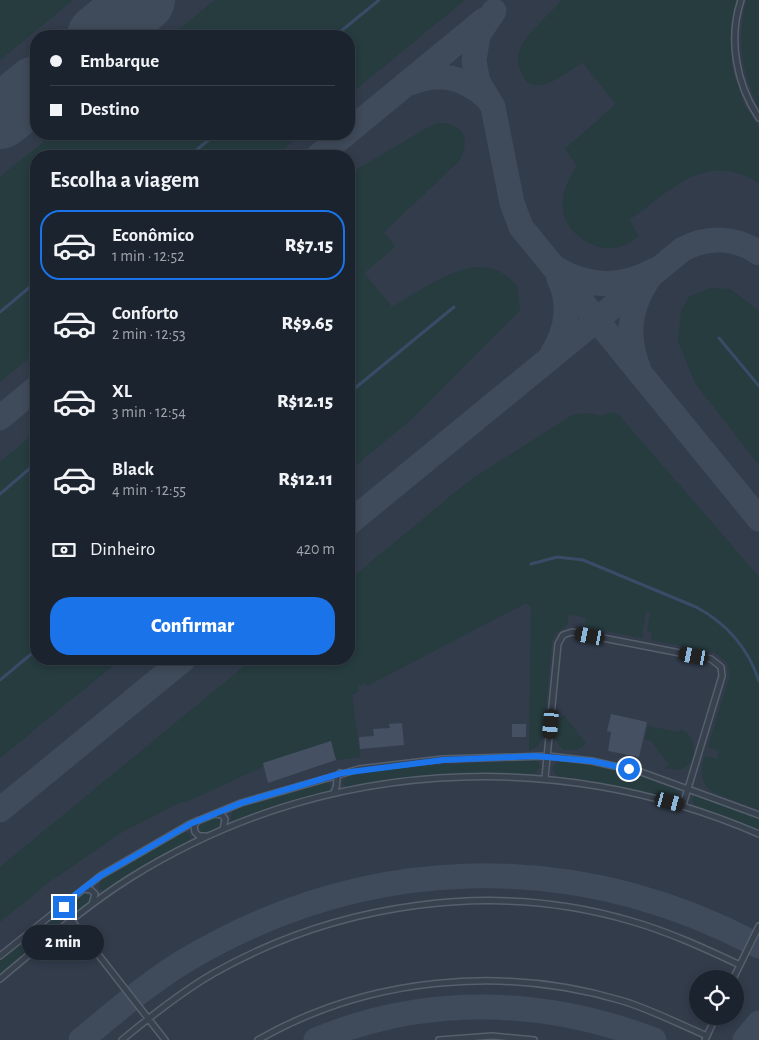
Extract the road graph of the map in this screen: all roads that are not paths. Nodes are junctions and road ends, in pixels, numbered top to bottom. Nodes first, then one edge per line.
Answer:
1 (741, 0) edge
2 (759, 118) edge
3 (548, 756) junction
4 (342, 773) junction
5 (325, 777) junction
6 (545, 778) junction
7 (337, 784) junction
8 (688, 788) junction
9 (348, 789) junction
10 (331, 794) junction
11 (683, 805) junction
12 (214, 814) junction
13 (759, 815) edge
14 (199, 820) junction
15 (220, 831) junction
16 (759, 834) edge
17 (205, 836) junction
18 (81, 890) junction
19 (67, 901) junction
20 (92, 904) junction
21 (72, 920) junction
22 (759, 926) edge
23 (0, 956) edge
24 (740, 965) junction
25 (738, 970) edge
26 (0, 979) edge
27 (150, 1018) junction
28 (712, 1025) edge
29 (706, 1038) edge
30 (122, 1040) edge
31 (165, 1040) edge
32 (258, 1040) edge
33 (439, 1040) edge
34 (534, 1040) edge

1 - 2 lane
3 - 4 lane
3 - 6 lane
3 - 8 lane
3 - 8 lane
4 - 5 lane
4 - 7 lane
5 - 7 lane
5 - 12 lane
6 - 9 lane
6 - 11 lane
7 - 9 lane
7 - 10 lane
8 - 11 lane
8 - 13 lane
9 - 10 lane
10 - 15 lane
11 - 16 lane
12 - 14 lane
12 - 15 lane
14 - 17 lane
14 - 18 lane
15 - 17 lane
17 - 20 lane
18 - 19 lane
18 - 20 lane
19 - 21 lane
19 - 23 lane
20 - 21 lane
21 - 26 lane
21 - 27 lane
22 - 24 lane
24 - 25 lane
24 - 27 lane
27 - 30 lane
27 - 31 lane
28 - 29 lane
29 - 32 lane
33 - 34 lane

